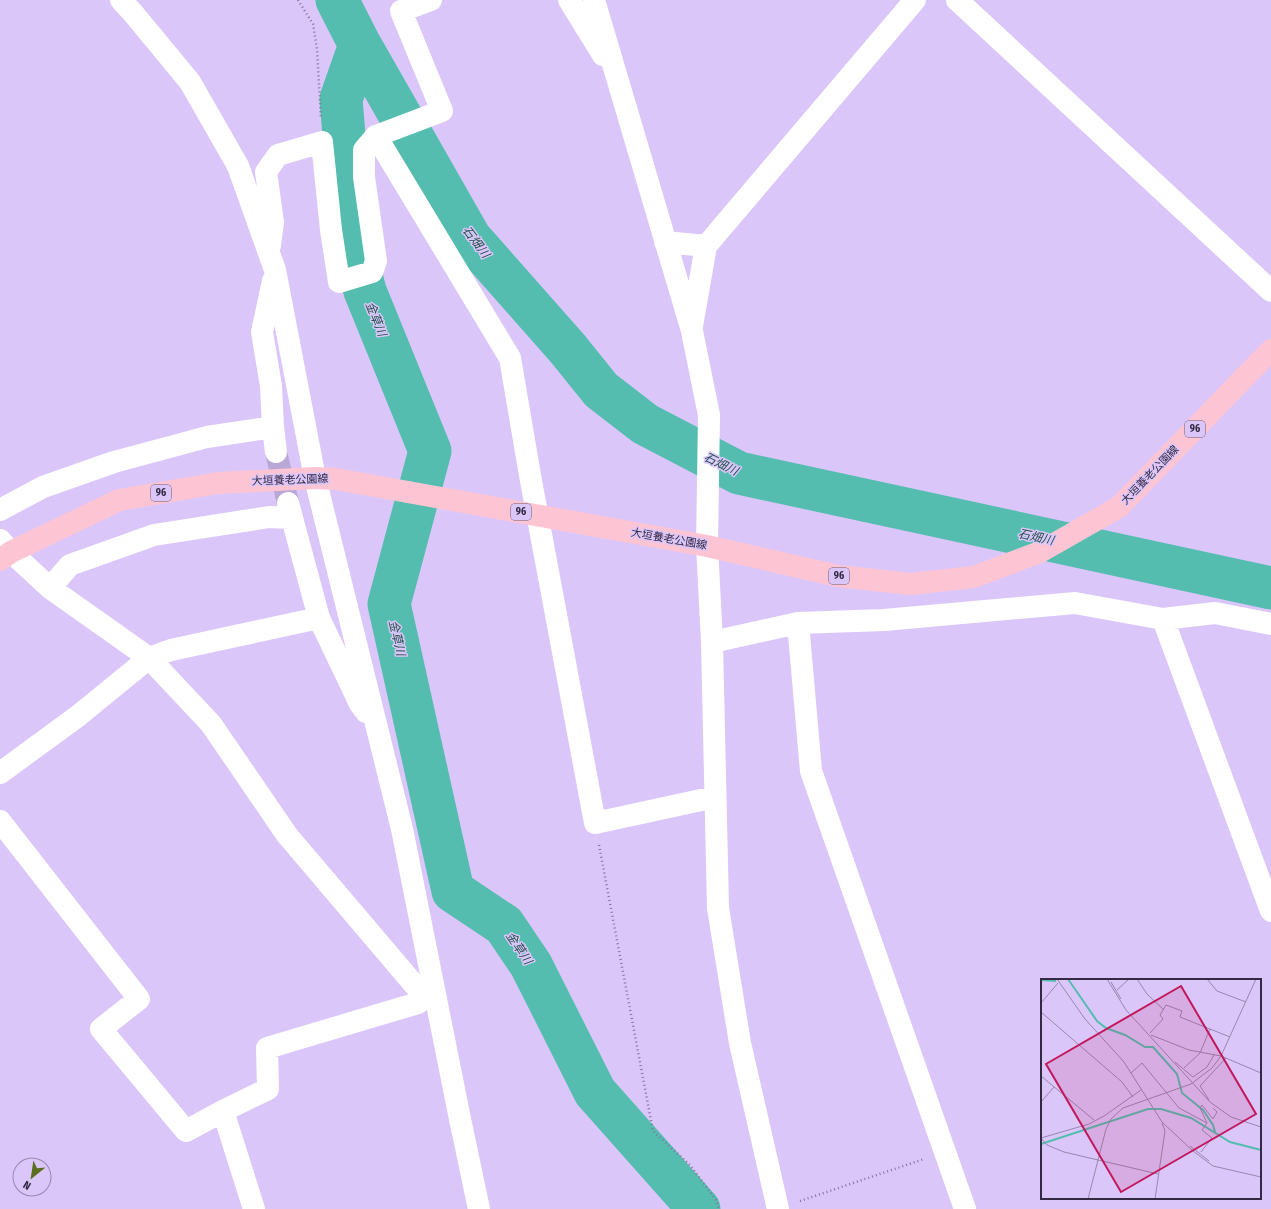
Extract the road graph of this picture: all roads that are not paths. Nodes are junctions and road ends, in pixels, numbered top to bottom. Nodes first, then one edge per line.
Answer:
1 (121, 0) edge
2 (431, 0) edge
3 (569, 0) edge
4 (594, 0) edge
5 (915, 0) edge
6 (957, 0) edge
7 (617, 78) junction
8 (376, 136) junction
9 (666, 242) junction
10 (706, 246) junction
11 (272, 261) junction
12 (1271, 291) edge
13 (692, 331) junction
14 (1271, 350) edge
15 (273, 427) junction
16 (276, 452) tunnel mouth
17 (326, 479) junction
18 (0, 510) edge
19 (707, 546) junction
20 (4, 550) edge
21 (50, 588) junction
22 (319, 618) junction
23 (1163, 619) junction
24 (798, 623) junction
25 (1271, 624) edge
26 (712, 642) junction
27 (149, 658) junction
28 (378, 731) junction
29 (0, 773) edge
30 (715, 797) junction
31 (0, 821) edge
32 (402, 829) junction
33 (1271, 911) edge
34 (418, 995) junction
35 (223, 1111) junction
36 (460, 1119) junction
37 (254, 1209) edge
38 (480, 1209) edge
39 (778, 1209) edge
40 (965, 1209) edge

1 - 11 street
2 - 8 street
3 - 7 street
4 - 7 street
5 - 10 street
6 - 12 street
7 - 9 street
8 - 11 street
8 - 30 street
9 - 10 street
9 - 13 street
10 - 13 street
11 - 15 street
11 - 17 street
13 - 19 street
14 - 19 main road, 大垣養老公園線 / 96
15 - 16 street
15 - 18 street
17 - 19 main road, 大垣養老公園線 / 96
17 - 20 main road, 大垣養老公園線 / 96
17 - 28 street
19 - 26 street
20 - 21 street
21 - 22 street
21 - 27 street
22 - 27 street
22 - 28 street
23 - 24 street
23 - 25 street
23 - 33 street
24 - 26 street
24 - 40 street
26 - 30 street
27 - 29 street
27 - 34 street
28 - 32 street
30 - 39 street
31 - 35 street
32 - 34 street
32 - 36 street
34 - 35 street
34 - 36 street
35 - 37 street
36 - 38 street

